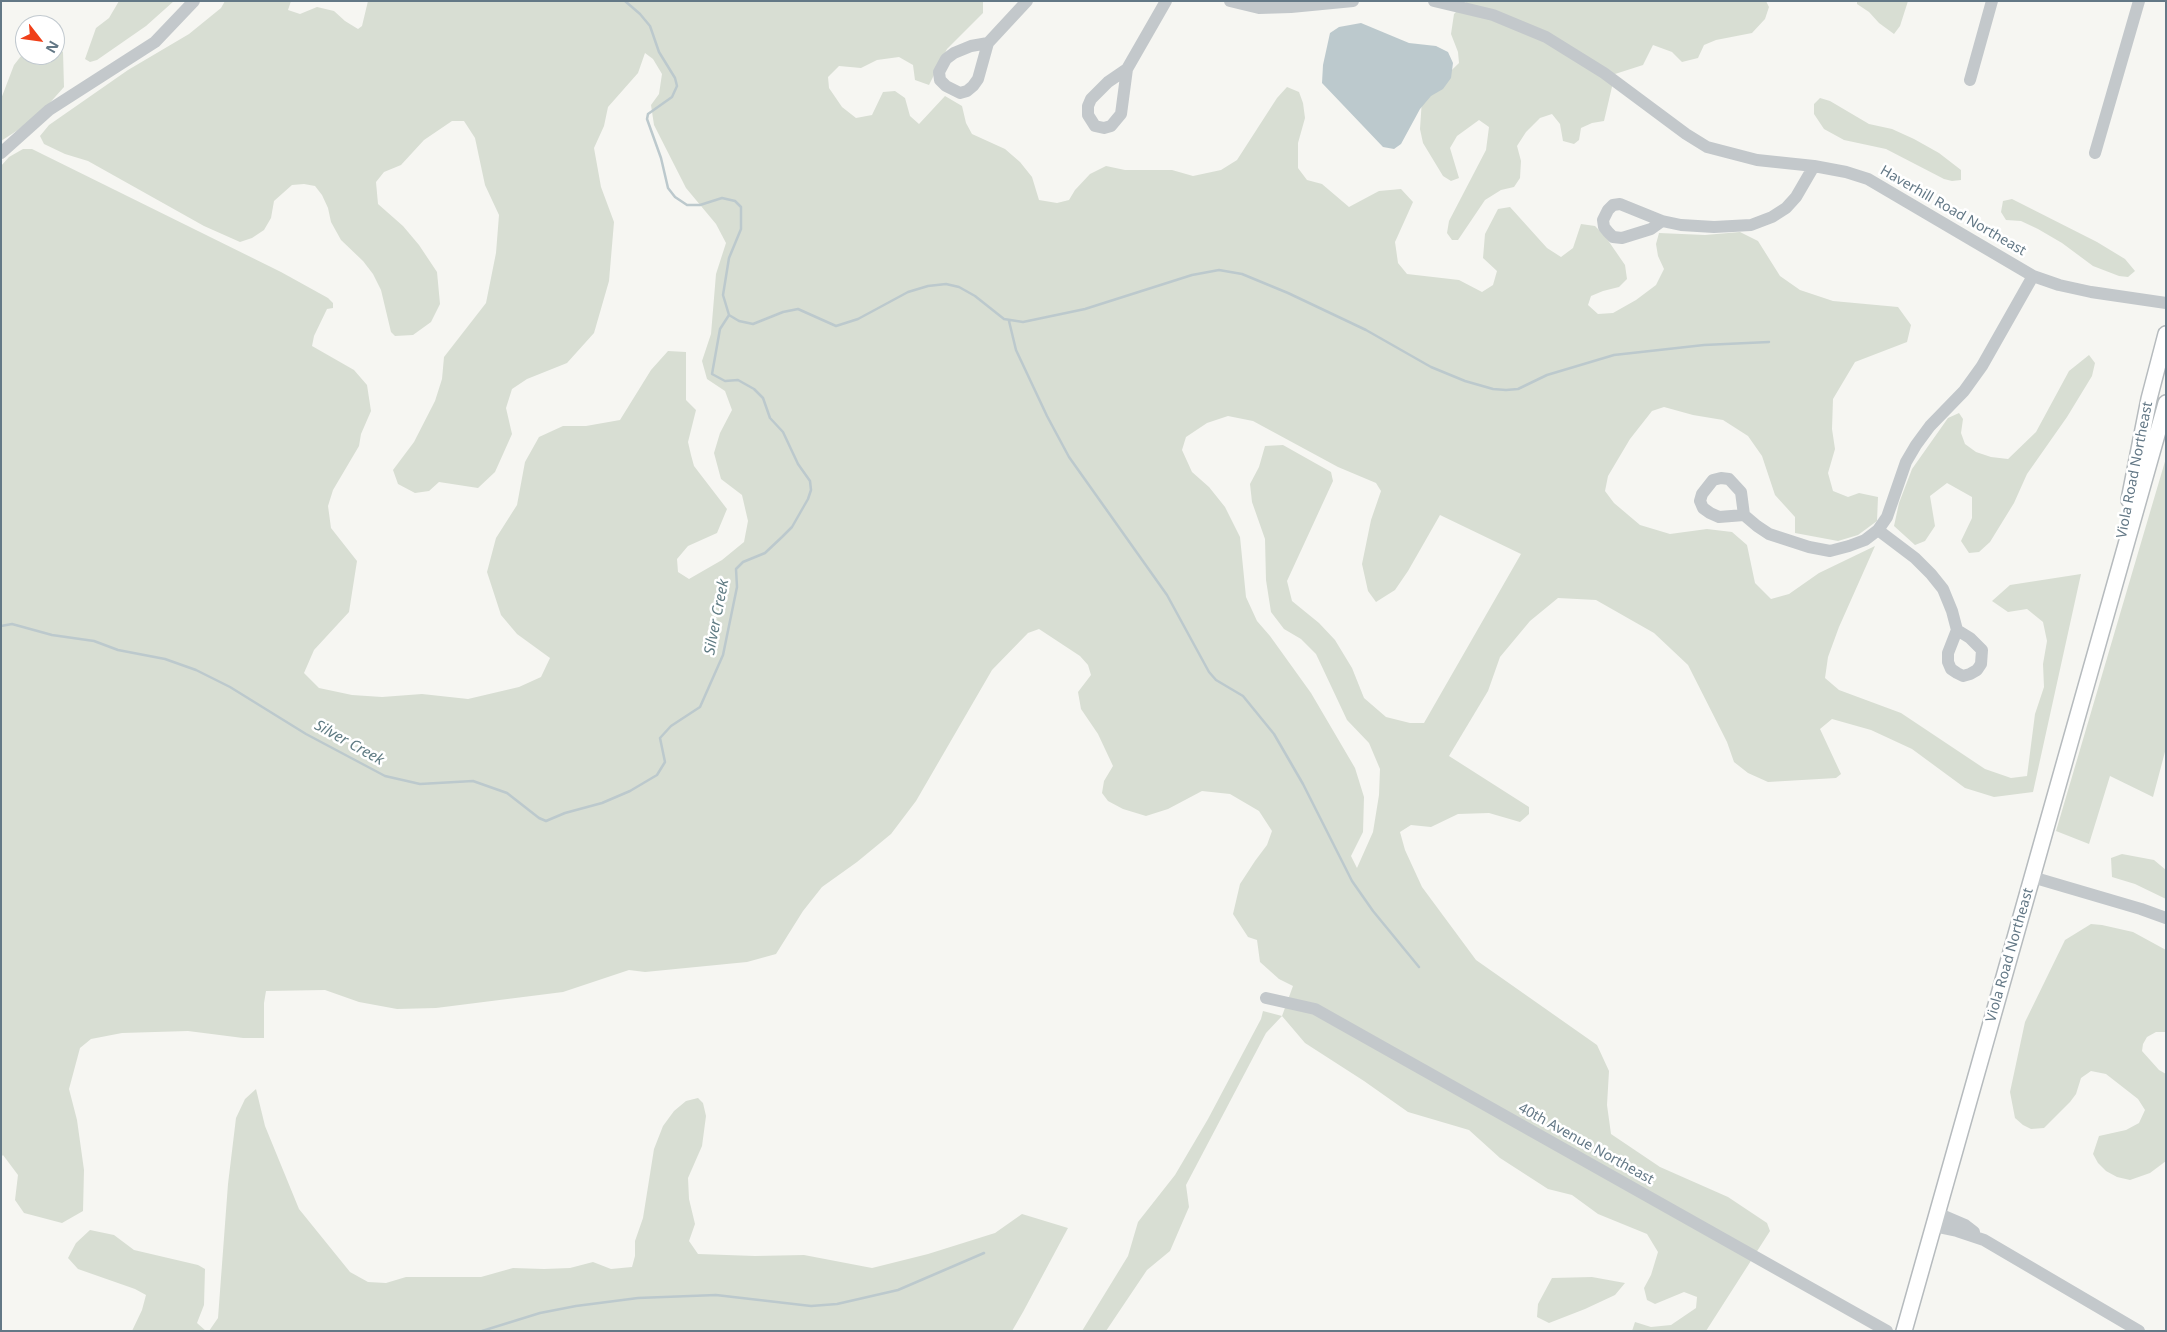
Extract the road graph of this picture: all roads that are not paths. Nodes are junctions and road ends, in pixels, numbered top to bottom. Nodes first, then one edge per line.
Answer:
1 (194, 1) edge
2 (1027, 1) edge
3 (1166, 1) edge
4 (1230, 1) edge
5 (1353, 1) edge
6 (1434, 1) edge
7 (1992, 1) edge
8 (2139, 1) edge
9 (988, 43) dead end
10 (1127, 69) dead end
11 (1970, 80) dead end
12 (1, 153) edge
13 (2095, 153) dead end
14 (1814, 166) junction
15 (1662, 221) dead end
16 (2033, 276) junction
17 (2166, 303) edge
18 (2166, 334) edge
19 (2166, 403) edge
20 (1744, 515) dead end
21 (1878, 530) junction
22 (2115, 578) junction
23 (1957, 630) dead end
24 (2032, 877) junction
25 (2166, 918) edge
26 (1266, 998) dead end
27 (1935, 1220) junction
28 (1887, 1331) edge
29 (1904, 1331) edge
30 (2139, 1331) edge

1 - 12 street
2 - 9 street
3 - 10 street
4 - 5 street
6 - 14 street, Haverhill Road Northeast
7 - 11 street
8 - 13 street
14 - 15 street
14 - 16 street, Haverhill Road Northeast
16 - 17 street, Haverhill Road Northeast
16 - 21 street
18 - 22 main road, Viola Road Northeast
19 - 22 main road, Viola Road Northeast
20 - 21 street
21 - 23 street
22 - 24 main road, Viola Road Northeast
24 - 25 street
24 - 27 main road, Viola Road Northeast
26 - 28 street, 40th Avenue Northeast
27 - 29 main road, Viola Road Northeast
27 - 30 street

